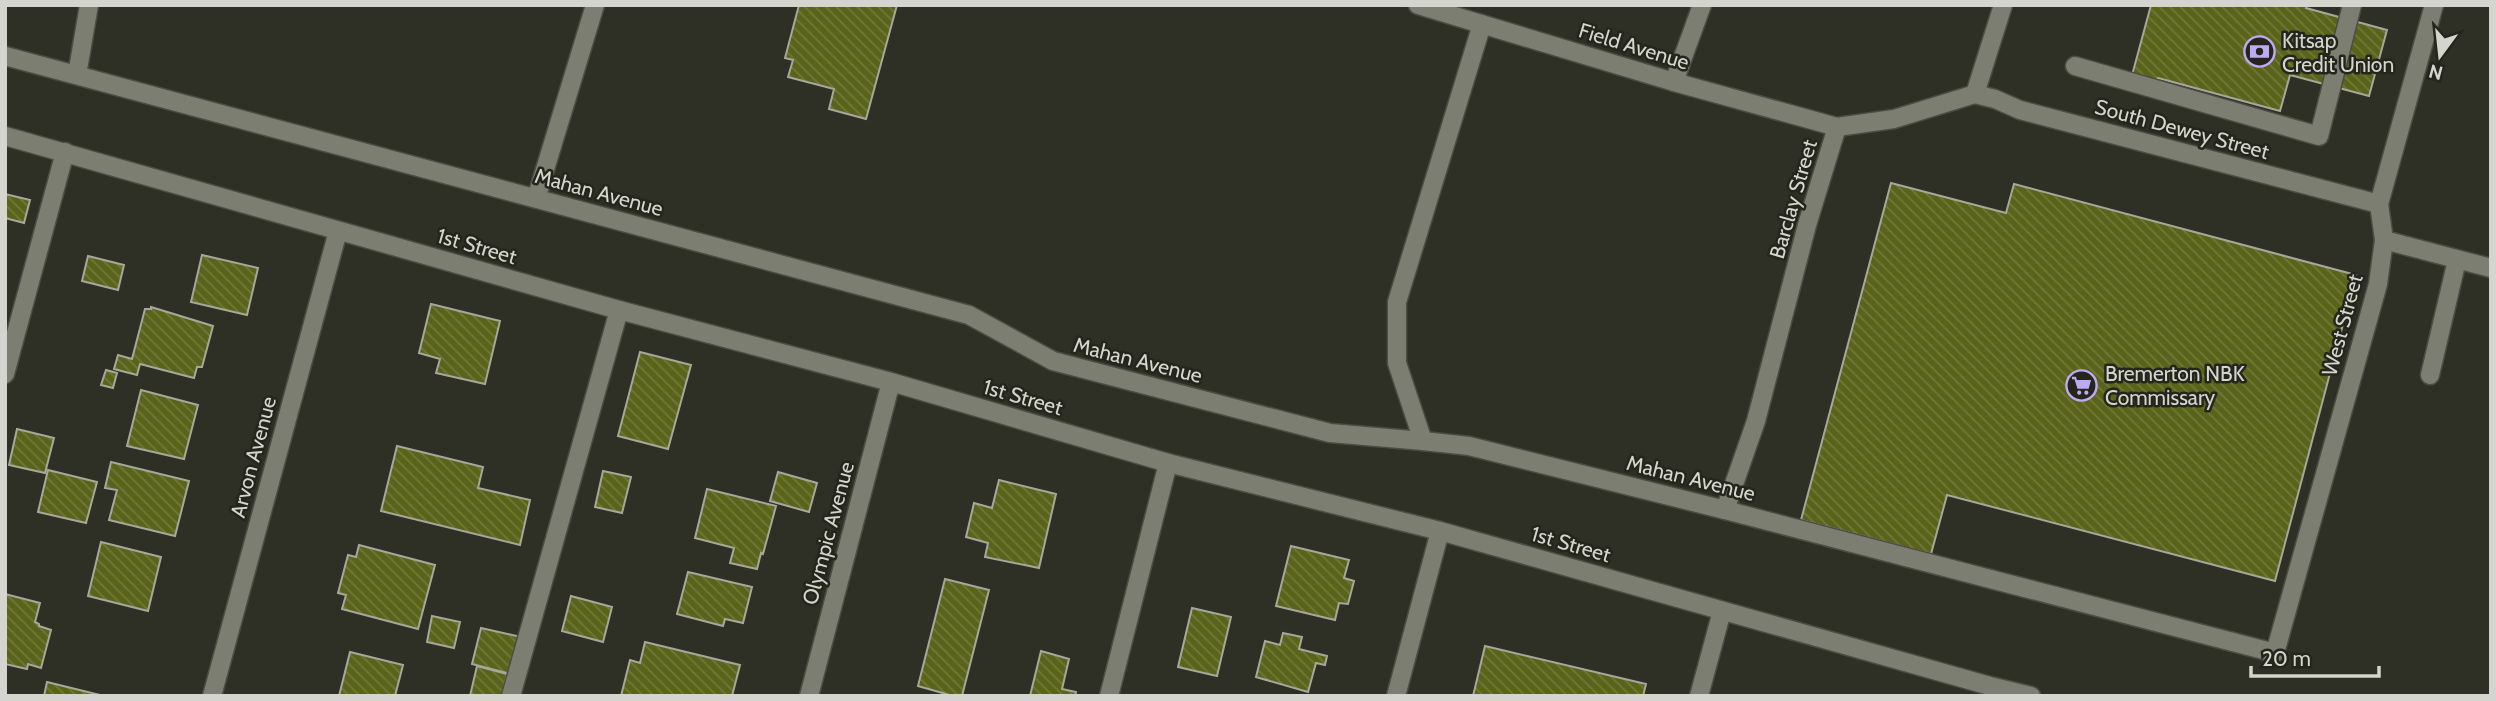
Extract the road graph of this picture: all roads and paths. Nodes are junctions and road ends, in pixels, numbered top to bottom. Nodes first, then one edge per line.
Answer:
1 (89, 5) edge
2 (595, 5) edge
3 (1418, 5) edge
4 (1702, 5) edge
5 (2003, 5) edge
6 (2352, 5) edge
7 (2434, 5) edge
8 (1482, 24) junction
9 (5, 56) edge
10 (2076, 66) dead end
11 (77, 75) junction
12 (1674, 82) junction
13 (1975, 94) junction
14 (1837, 127) junction
15 (5, 136) edge
16 (65, 152) junction
17 (536, 198) junction
18 (2379, 204) junction
19 (338, 231) junction
20 (2384, 240) junction
21 (2457, 260) junction
22 (2491, 268) edge
23 (619, 310) junction
24 (5, 374) edge
25 (2430, 375) dead end
26 (891, 382) junction
27 (1423, 441) junction
28 (1168, 463) junction
29 (1725, 510) junction
30 (1440, 531) junction
31 (1721, 611) junction
32 (2275, 653) joint
33 (1988, 691) edge
34 (212, 696) edge
35 (511, 696) edge
36 (809, 696) edge
37 (1109, 696) edge
38 (1396, 696) edge
39 (1699, 696) edge
40 (2031, 696) edge

1 - 11 street
2 - 17 street
3 - 8 street, Field Avenue
4 - 12 street
5 - 13 street
6 - 10 street
7 - 18 street, West Street
8 - 12 street, Field Avenue
8 - 27 street
9 - 11 street, Mahan Avenue
11 - 17 street, Mahan Avenue
12 - 14 street, Field Avenue
13 - 14 street, Barclay Street
13 - 18 street, South Dewey Street
14 - 29 street, Barclay Street
15 - 16 street, 1st Street
16 - 19 street, 1st Street
16 - 24 street
17 - 27 street, Mahan Avenue
18 - 20 street, West Street
19 - 23 street, 1st Street
19 - 34 street, Arvon Avenue
20 - 21 street
20 - 32 street, West Street
21 - 22 street
21 - 25 street
23 - 26 street, 1st Street
23 - 35 street
26 - 28 street, 1st Street
26 - 36 street, Olympic Avenue
27 - 29 street, Mahan Avenue
28 - 30 street, 1st Street
28 - 37 street
29 - 32 street, Mahan Avenue
30 - 31 street, 1st Street
30 - 38 street
31 - 33 street, 1st Street
31 - 39 street
33 - 40 street, 1st Street

